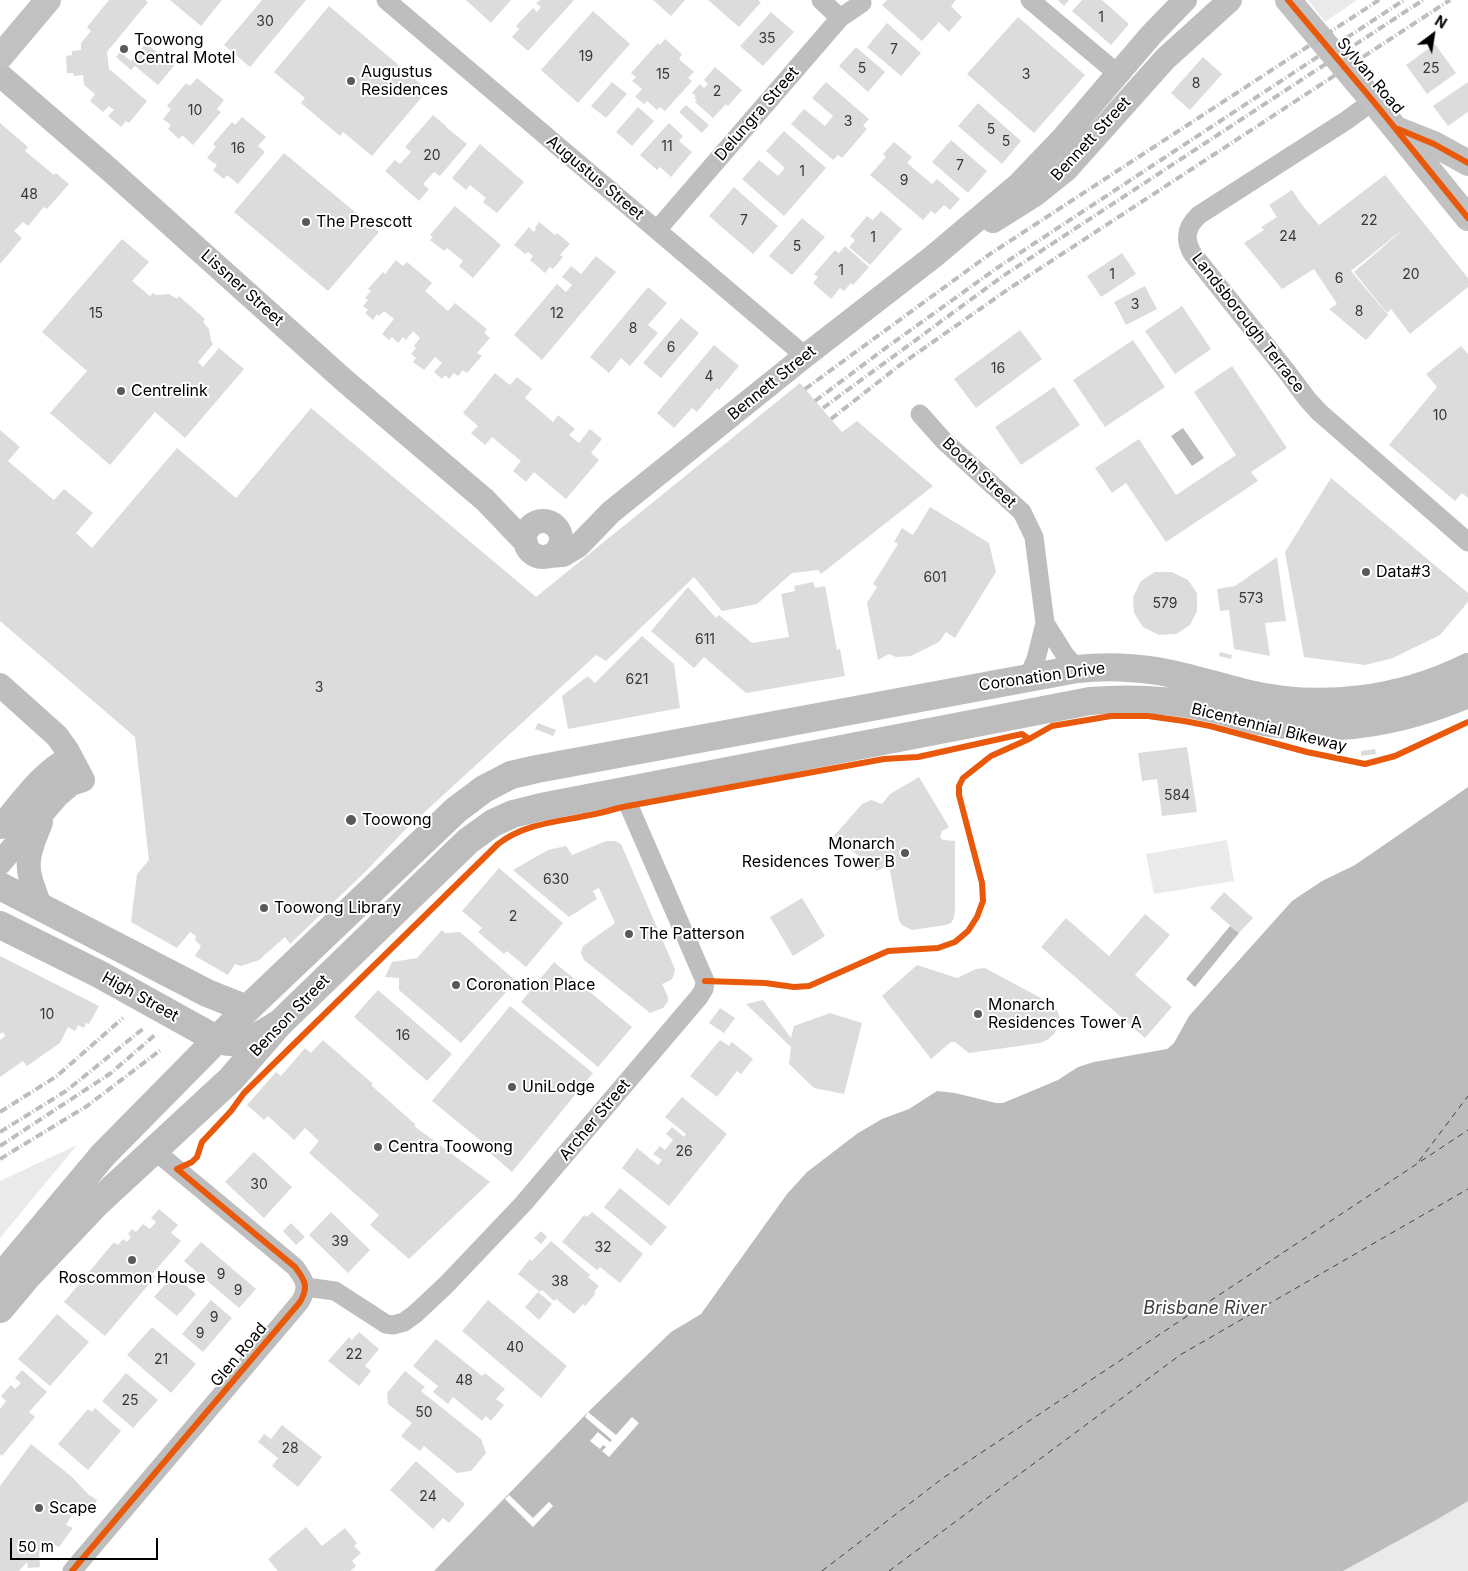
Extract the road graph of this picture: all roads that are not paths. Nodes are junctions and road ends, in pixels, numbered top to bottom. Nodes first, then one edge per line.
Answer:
1 (48, 0) edge
2 (386, 0) edge
3 (821, 0) edge
4 (1030, 0) edge
5 (1185, 0) edge
6 (1230, 0) edge
7 (1288, 0) edge
8 (862, 2) dead end
9 (840, 18) junction
10 (0, 57) edge
11 (1118, 74) junction
12 (0, 75) edge
13 (1138, 90) junction
14 (1373, 101) junction
15 (1396, 128) junction
16 (1468, 163) edge
17 (1465, 207) edge
18 (657, 230) junction
19 (934, 256) junction
20 (805, 356) junction
21 (920, 414) dead end
22 (485, 500) junction
23 (611, 512) junction
24 (547, 523) junction
25 (1468, 542) edge
26 (526, 543) junction
27 (549, 556) junction
28 (1045, 623) junction
29 (1468, 667) edge
30 (1077, 669) junction
31 (1028, 677) junction
32 (0, 685) edge
33 (1468, 694) edge
34 (612, 754) joint
35 (71, 757) junction
36 (622, 790) junction
37 (47, 806) junction
38 (0, 827) edge
39 (0, 863) edge
40 (0, 886) edge
41 (40, 906) junction
42 (0, 925) edge
43 (280, 1023) junction
44 (234, 1029) junction
45 (231, 1079) junction
46 (154, 1150) junction
47 (0, 1278) edge
48 (306, 1287) junction
49 (0, 1309) edge
50 (72, 1571) edge

1 - 10 main road
2 - 18 street, Augustus Street
3 - 9 street
4 - 11 street
5 - 11 street, Bennett Street
6 - 13 street, Bennett Street
7 - 14 main road, Sylvan Road
8 - 9 street, Delungra Street
9 - 18 street, Delungra Street
11 - 13 street
11 - 19 street, Bennett Street
12 - 22 street, Lissner Street
13 - 19 street, Bennett Street
14 - 15 main road, Sylvan Road
14 - 25 street, Landsborough Terrace
15 - 16 main road
15 - 17 main road, Sylvan Road
18 - 20 street, Augustus Street
19 - 20 street, Bennett Street
20 - 23 street, Bennett Street
21 - 28 street, Booth Street
22 - 24 street, Lissner Street
22 - 26 street, Lissner Street
23 - 24 street, Bennett Street
23 - 27 street, Bennett Street
24 - 26 street
24 - 27 street
26 - 27 street
28 - 30 street, Booth Street
28 - 31 street, Booth Street
29 - 30 main road, Coronation Drive
30 - 31 main road, Coronation Drive
31 - 34 main road, Coronation Drive
32 - 35 street
33 - 36 main road, Coronation Drive
34 - 44 main road, Benson Street
35 - 37 street
35 - 38 street
36 - 43 main road, Benson Street
36 - 48 street, Archer Street
37 - 39 street
37 - 41 street
40 - 41 main road, High Street
41 - 44 main road, High Street
42 - 44 main road, High Street
43 - 44 main road
43 - 45 main road, Benson Street
44 - 45 main road
44 - 47 main road, Benson Street
45 - 46 main road, Benson Street
46 - 48 street
46 - 49 main road, Benson Street
48 - 50 street, Glen Road

